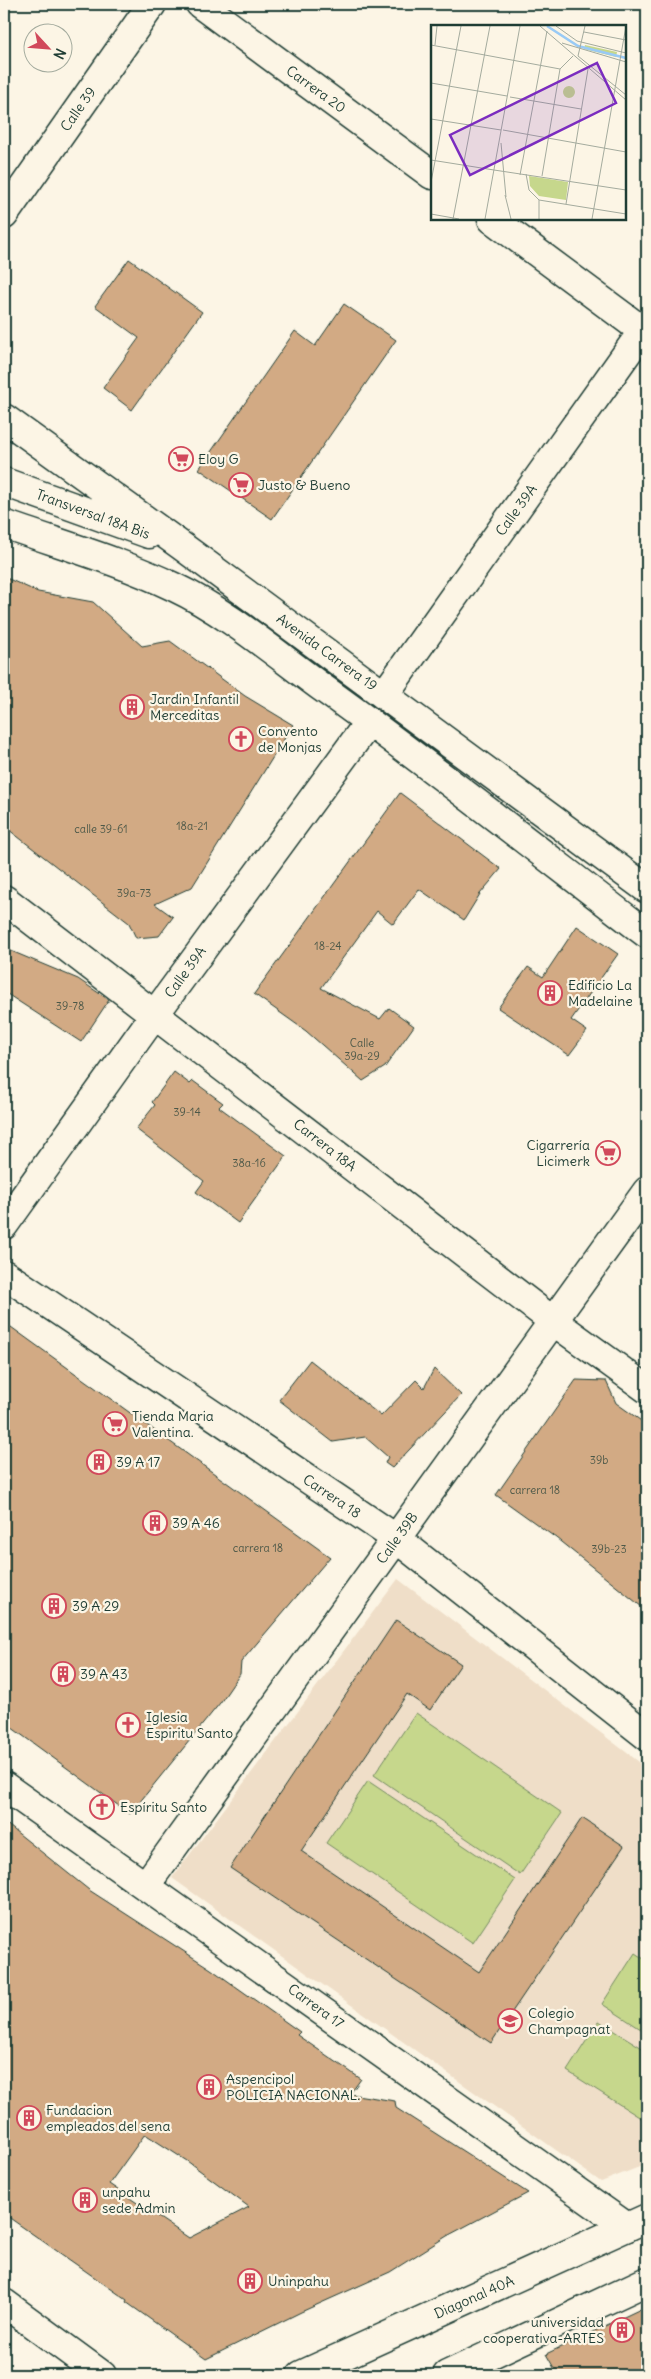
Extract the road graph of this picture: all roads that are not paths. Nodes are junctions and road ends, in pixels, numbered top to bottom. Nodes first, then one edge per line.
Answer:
1 (152, 4) edge
2 (200, 4) edge
3 (431, 174) edge
4 (4, 215) edge
5 (493, 220) edge
6 (646, 330) edge
7 (4, 418) edge
8 (4, 482) edge
9 (4, 524) edge
10 (183, 547) junction
11 (384, 694) junction
12 (369, 722) junction
13 (647, 889) edge
14 (4, 899) edge
15 (647, 934) edge
16 (155, 1014) junction
17 (647, 1191) edge
18 (4, 1225) edge
19 (4, 1274) edge
20 (553, 1321) junction
21 (647, 1389) edge
22 (397, 1539) junction
23 (647, 1736) edge
24 (4, 1786) edge
25 (146, 1885) junction
26 (637, 2223) edge
27 (647, 2281) edge
28 (4, 2304) edge
29 (102, 2375) edge
30 (301, 2375) edge
31 (447, 2375) edge

1 - 4 street, Calle 39
2 - 3 street, Carrera 20
5 - 6 street
6 - 11 street, Calle 39A
7 - 10 street, Avenida Carrera 19
8 - 10 street, Transversal 18A Bis
9 - 12 street
10 - 11 street, Avenida Carrera 19
11 - 13 street, Avenida Carrera 19
12 - 15 street
12 - 16 street, Calle 39A
14 - 16 street, Carrera 18A
16 - 18 street, Calle 39A
16 - 20 street, Carrera 18A
17 - 20 street, Calle 39B
19 - 22 street, Carrera 18
20 - 21 street, Carrera 18A
20 - 22 street, Calle 39B
22 - 23 street, Carrera 18
22 - 25 street, Calle 39B
24 - 25 street, Carrera 17
25 - 26 street, Carrera 17
26 - 30 street, Diagonal 40A
27 - 31 street
28 - 29 street

